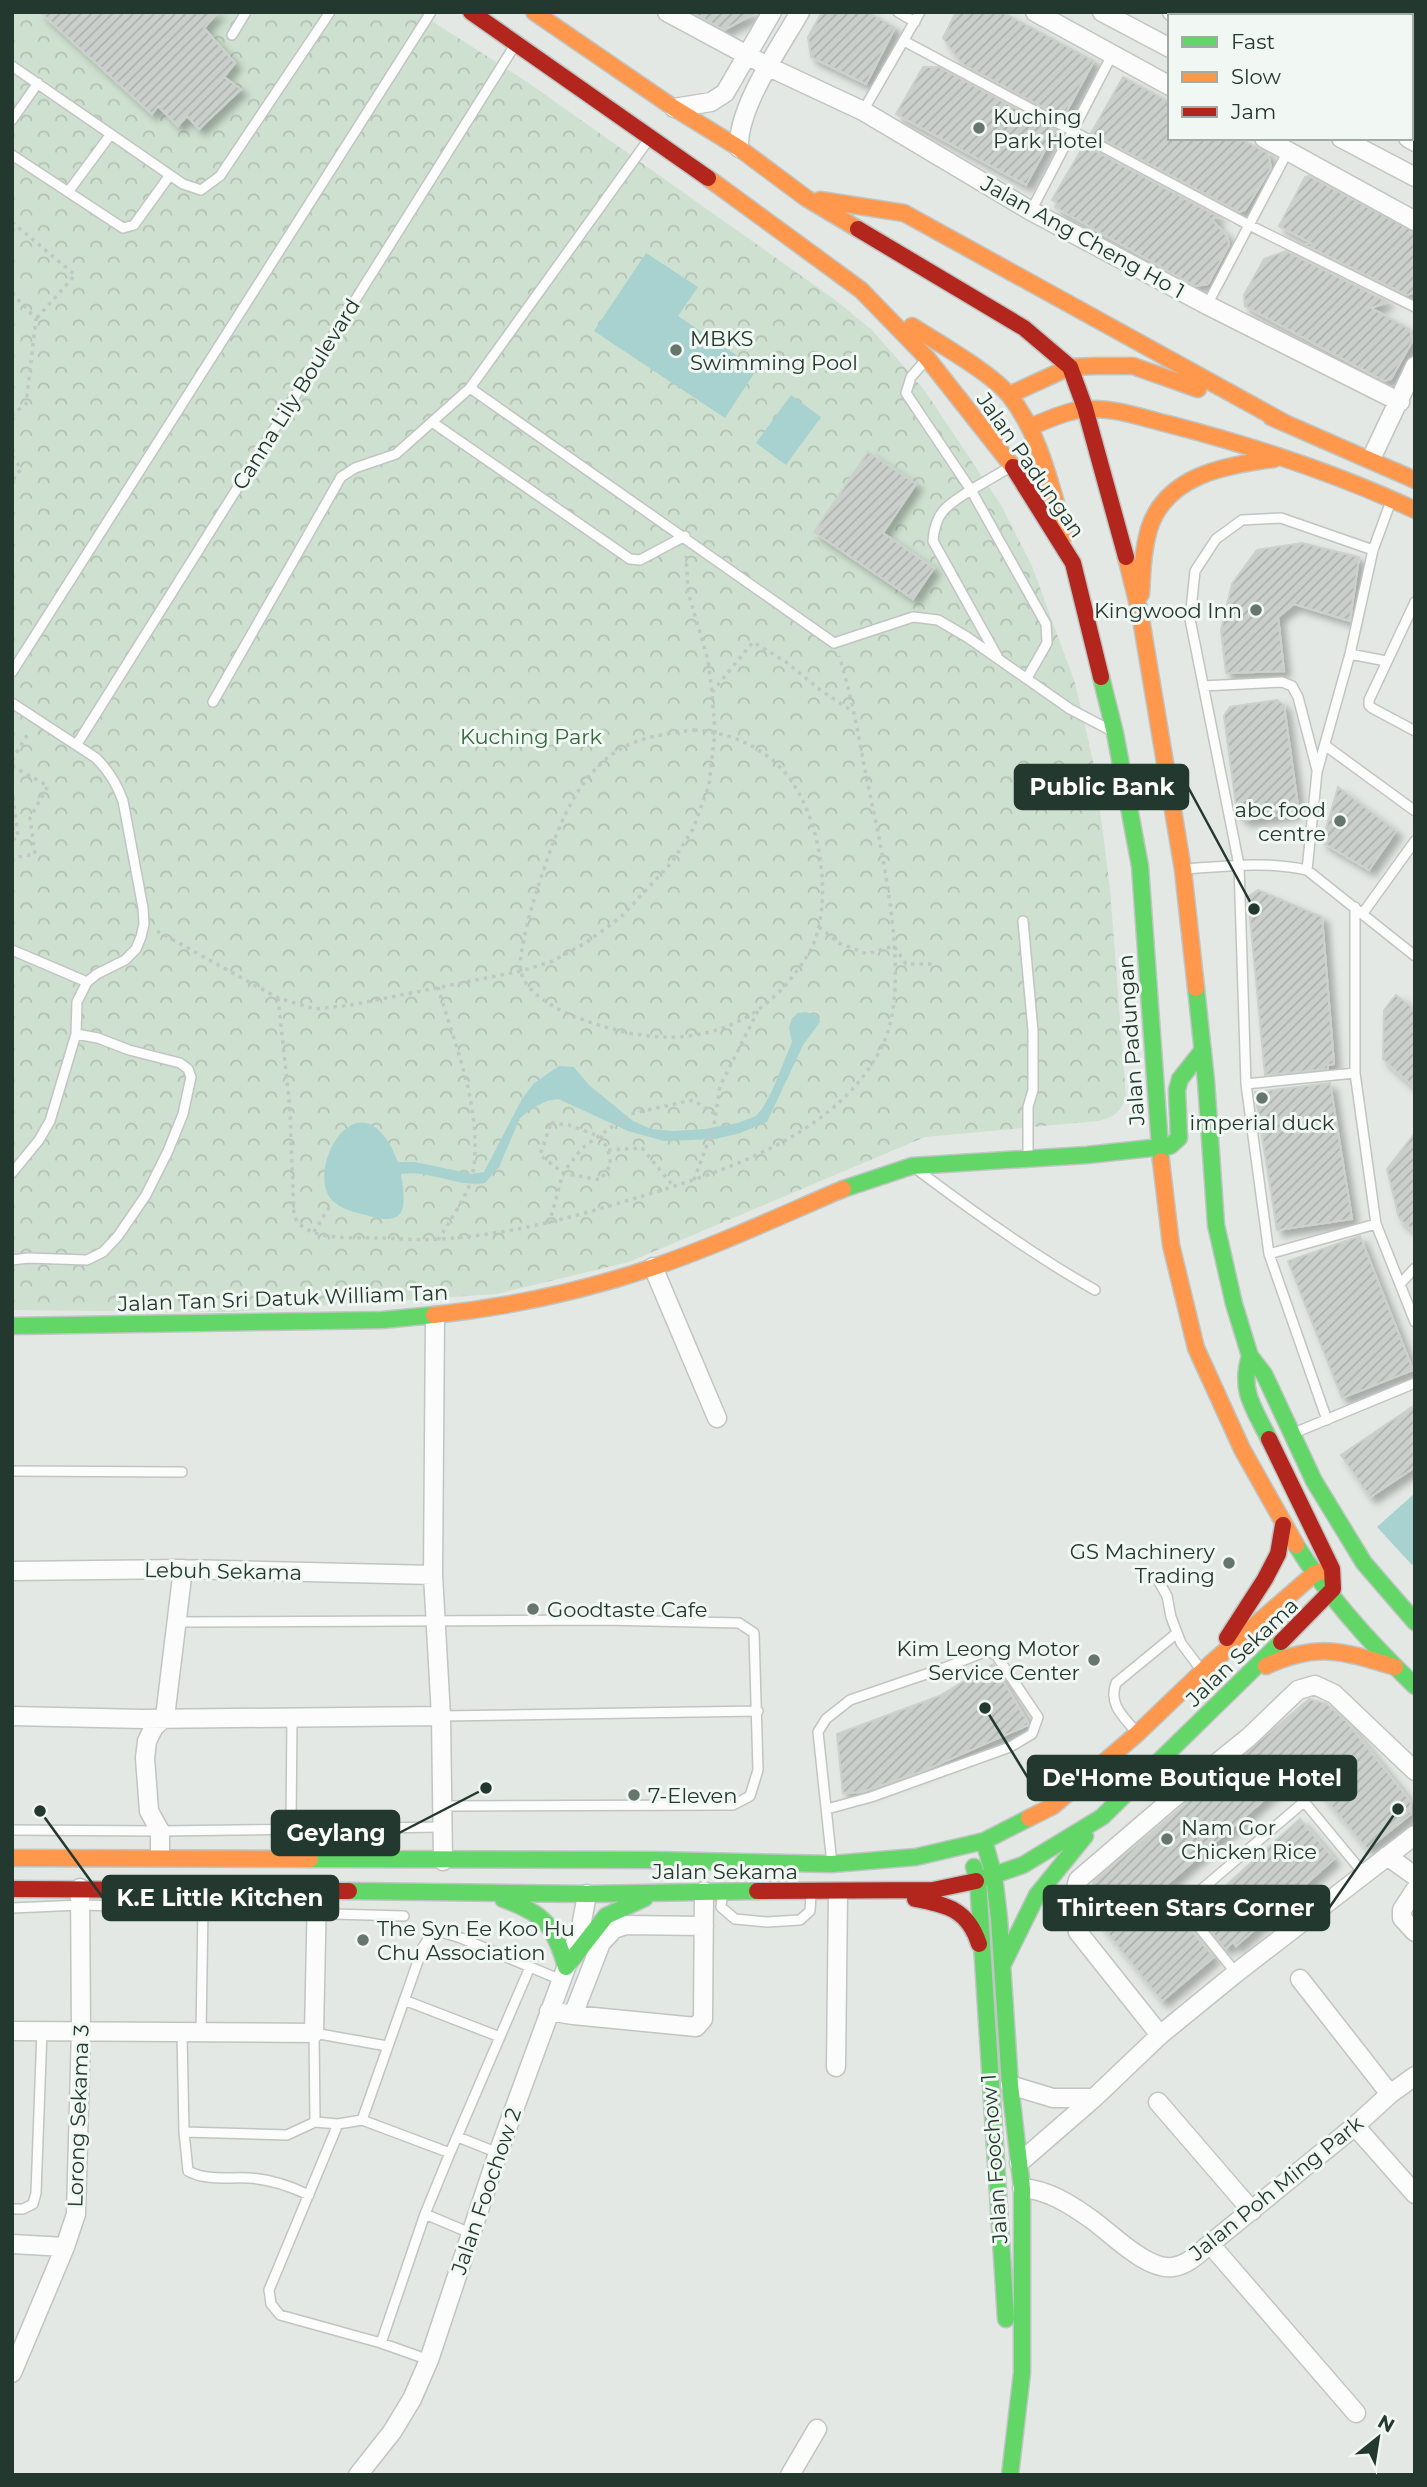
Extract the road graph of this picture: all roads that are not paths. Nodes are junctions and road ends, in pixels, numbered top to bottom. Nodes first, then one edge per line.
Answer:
1 (246, 12) edge
2 (330, 12) edge
3 (431, 12) edge
4 (471, 12) edge
5 (534, 12) edge
6 (667, 12) edge
7 (772, 12) edge
8 (800, 12) edge
9 (898, 12) edge
10 (920, 12) edge
11 (1035, 12) edge
12 (1102, 12) edge
13 (915, 22) junction
14 (232, 36) dead end
15 (904, 41) junction
16 (516, 43) junction
17 (1168, 47) edge
18 (747, 55) junction
19 (1112, 55) junction
20 (12, 66) edge
21 (769, 66) junction
22 (38, 83) junction
23 (1168, 85) edge
24 (674, 108) junction
25 (863, 111) junction
26 (12, 120) edge
27 (1073, 131) junction
28 (111, 134) junction
29 (650, 137) junction
30 (1268, 140) edge
31 (1346, 140) edge
32 (739, 148) junction
33 (1287, 151) junction
34 (12, 155) edge
35 (170, 175) junction
36 (1415, 177) edge
37 (68, 192) junction
38 (806, 198) junction
39 (1031, 211) junction
40 (1415, 221) edge
41 (1249, 225) junction
42 (861, 290) junction
43 (1207, 305) junction
44 (1415, 307) edge
45 (927, 358) junction
46 (1415, 366) edge
47 (1070, 367) junction
48 (470, 388) junction
49 (1009, 395) junction
50 (1400, 402) junction
51 (1085, 408) junction
52 (432, 422) junction
53 (1285, 423) junction
54 (1028, 428) junction
55 (1285, 458) junction
56 (1371, 459) junction
57 (1012, 466) junction
58 (1415, 480) edge
59 (971, 490) junction
60 (1392, 498) junction
61 (1415, 510) edge
62 (685, 536) junction
63 (1373, 550) junction
64 (1073, 563) junction
65 (1415, 601) edge
66 (1140, 613) junction
67 (1350, 654) junction
68 (998, 657) junction
69 (1387, 661) junction
70 (12, 672) edge
71 (1027, 678) junction
72 (1203, 686) junction
73 (212, 702) dead end
74 (12, 703) edge
75 (1415, 731) edge
76 (1115, 733) junction
77 (77, 744) junction
78 (1326, 746) junction
79 (1317, 772) junction
80 (1415, 811) edge
81 (1415, 841) edge
82 (1239, 865) junction
83 (1183, 870) junction
84 (1307, 870) junction
85 (1359, 910) junction
86 (1023, 921) dead end
87 (12, 950) edge
88 (1415, 956) edge
89 (87, 982) junction
90 (76, 1034) junction
91 (1203, 1050) junction
92 (1355, 1073) junction
93 (1246, 1084) junction
94 (1159, 1148) junction
95 (1028, 1159) junction
96 (912, 1166) junction
97 (12, 1173) edge
98 (1376, 1224) junction
99 (1269, 1254) junction
100 (12, 1260) edge
101 (653, 1267) junction
102 (1415, 1268) edge
103 (1400, 1284) junction
104 (1095, 1290) dead end
105 (435, 1316) junction
106 (1415, 1322) edge
107 (12, 1326) edge
108 (1250, 1356) junction
109 (1415, 1383) edge
110 (717, 1418) dead end
111 (1326, 1420) junction
112 (1292, 1434) junction
113 (12, 1471) edge
114 (182, 1472) dead end
115 (1283, 1525) junction
116 (183, 1569) junction
117 (12, 1571) edge
118 (1344, 1573) junction
119 (1314, 1574) junction
120 (433, 1576) junction
121 (1158, 1580) dead end
122 (1331, 1594) junction
123 (1397, 1604) junction
124 (435, 1620) junction
125 (176, 1622) junction
126 (1415, 1622) edge
127 (1177, 1633) junction
128 (1206, 1668) junction
129 (1396, 1668) junction
130 (1248, 1676) junction
131 (1415, 1686) edge
132 (758, 1711) junction
133 (12, 1716) edge
134 (292, 1716) junction
135 (441, 1716) junction
136 (165, 1717) junction
137 (1138, 1733) junction
138 (1278, 1769) dead end
139 (1415, 1771) edge
140 (1304, 1801) junction
141 (442, 1806) junction
142 (827, 1809) junction
143 (1102, 1817) junction
144 (291, 1827) junction
145 (442, 1827) junction
146 (12, 1830) edge
147 (160, 1831) junction
148 (1415, 1835) edge
149 (976, 1843) junction
150 (1387, 1856) junction
151 (160, 1857) junction
152 (12, 1858) edge
153 (481, 1860) junction
154 (443, 1861) junction
155 (832, 1864) junction
156 (1364, 1874) junction
157 (994, 1876) junction
158 (1415, 1876) edge
159 (978, 1881) junction
160 (12, 1889) edge
161 (1415, 1890) edge
162 (367, 1891) junction
163 (704, 1891) junction
164 (723, 1891) junction
165 (881, 1891) junction
166 (317, 1892) junction
167 (660, 1892) junction
168 (811, 1892) junction
169 (838, 1892) junction
170 (459, 1894) junction
171 (587, 1894) junction
172 (80, 1896) junction
173 (12, 1908) edge
174 (203, 1909) junction
175 (325, 1912) junction
176 (367, 1914) junction
177 (404, 1916) dead end
178 (704, 1926) junction
179 (1415, 1932) edge
180 (530, 1967) junction
181 (993, 1968) junction
182 (563, 1973) junction
183 (1236, 1973) junction
184 (1300, 1979) dead end
185 (404, 2000) junction
186 (549, 2011) junction
187 (573, 2015) junction
188 (42, 2030) junction
189 (81, 2030) junction
190 (12, 2031) edge
191 (182, 2033) junction
192 (201, 2033) junction
193 (314, 2033) junction
194 (1160, 2035) junction
195 (500, 2037) junction
196 (387, 2046) junction
197 (836, 2067) dead end
198 (1415, 2076) edge
199 (1010, 2085) junction
200 (1390, 2094) junction
201 (1094, 2098) junction
202 (1158, 2102) dead end
203 (362, 2120) junction
204 (315, 2122) junction
205 (338, 2124) junction
206 (1354, 2126) junction
207 (184, 2132) junction
208 (458, 2137) junction
209 (450, 2152) junction
210 (498, 2153) junction
211 (1019, 2163) junction
212 (1022, 2188) junction
213 (309, 2194) junction
214 (1415, 2194) edge
215 (12, 2209) edge
216 (1252, 2211) junction
217 (425, 2214) junction
218 (470, 2233) junction
219 (12, 2244) edge
220 (1210, 2245) junction
221 (65, 2247) junction
222 (381, 2343) junction
223 (429, 2360) junction
224 (12, 2374) edge
225 (1356, 2413) dead end
226 (817, 2429) dead end
227 (358, 2475) edge
228 (790, 2475) edge
229 (996, 2475) edge
230 (1010, 2475) edge

1 - 14 lane
2 - 35 lane
3 - 70 lane
4 - 16 main road, Jalan Padungan
5 - 24 main road, Jalan Padungan
6 - 18 street, Jalan Ang Cheng Ho 1
7 - 18 street
8 - 21 street
9 - 13 lane
10 - 13 lane
11 - 19 street
12 - 17 street
13 - 15 lane
15 - 25 lane
15 - 27 lane
16 - 29 main road, Jalan Padungan
16 - 77 lane, Canna Lily Boulevard
18 - 21 street, Jalan Ang Cheng Ho 1
18 - 24 street
19 - 23 street
19 - 27 lane
20 - 22 lane
21 - 25 street, Jalan Ang Cheng Ho 1
21 - 32 street
22 - 26 lane
22 - 28 lane
24 - 32 main road, Jalan Padungan
25 - 39 street, Jalan Ang Cheng Ho 1
27 - 39 lane
27 - 41 lane
28 - 35 lane
28 - 37 lane
29 - 42 main road, Jalan Padungan
29 - 48 lane
30 - 33 street
31 - 36 street
32 - 38 main road, Jalan Padungan
33 - 40 street
33 - 41 lane
34 - 37 lane
35 - 37 lane
38 - 47 main road, Jalan Padungan
38 - 53 main road
39 - 43 street, Jalan Ang Cheng Ho 1
41 - 43 lane
41 - 44 lane
42 - 45 main road, Jalan Padungan
42 - 49 main road
43 - 50 street, Jalan Ang Cheng Ho 1
45 - 57 main road, Jalan Padungan
45 - 59 lane
46 - 50 street
47 - 49 main road
47 - 51 main road, Jalan Padungan
47 - 53 main road
48 - 52 lane
48 - 62 lane
49 - 54 main road
50 - 56 street
51 - 54 main road
51 - 55 main road
51 - 66 main road, Jalan Padungan
52 - 62 lane
52 - 73 lane
53 - 56 main road
54 - 64 main road
55 - 60 main road
55 - 66 main road
56 - 58 main road
57 - 59 lane
57 - 64 main road, Jalan Padungan
59 - 68 lane
59 - 71 lane
60 - 61 main road
60 - 63 lane
62 - 68 lane
63 - 67 lane
63 - 72 lane
64 - 76 main road, Jalan Padungan
65 - 69 lane
66 - 83 main road, Jalan Padungan
67 - 69 lane
67 - 78 lane
68 - 71 lane
69 - 75 lane
71 - 76 lane
72 - 79 lane
72 - 82 lane
74 - 77 lane
76 - 94 main road, Jalan Padungan
77 - 89 lane
78 - 79 lane
78 - 80 lane
79 - 84 lane
81 - 85 lane
82 - 83 lane
82 - 84 lane
82 - 93 lane
83 - 91 main road, Jalan Padungan
84 - 85 lane
85 - 88 lane
85 - 92 lane
86 - 95 lane
87 - 89 lane
89 - 90 lane
90 - 97 lane
90 - 100 lane
91 - 94 main road
91 - 108 main road, Jalan Padungan
92 - 93 lane
92 - 98 lane
93 - 99 lane
94 - 95 main road, Jalan Tan Sri Datuk William Tan
94 - 115 main road, Jalan Padungan
95 - 96 main road, Jalan Tan Sri Datuk William Tan
96 - 101 main road, Jalan Tan Sri Datuk William Tan
96 - 104 lane
98 - 99 lane
98 - 103 lane
99 - 111 lane
101 - 105 main road, Jalan Tan Sri Datuk William Tan
101 - 110 street
102 - 103 lane
103 - 106 lane
105 - 107 main road, Jalan Tan Sri Datuk William Tan
105 - 120 street
108 - 112 main road, Jalan Padungan
108 - 118 main road
109 - 111 lane
111 - 112 lane
112 - 123 main road, Jalan Padungan
113 - 114 lane
115 - 119 main road, Jalan Padungan
115 - 128 main road
116 - 117 street, Lebuh Sekama
116 - 120 street, Lebuh Sekama
116 - 125 street
118 - 119 main road
118 - 122 main road
118 - 123 main road
119 - 122 main road, Jalan Padungan
119 - 128 main road, Jalan Sekama
120 - 124 street
121 - 127 lane
122 - 129 main road, Jalan Padungan
122 - 130 main road, Jalan Sekama
123 - 126 main road
124 - 125 lane
124 - 132 lane
124 - 135 street
125 - 136 street
127 - 128 lane
127 - 137 lane
128 - 137 main road, Jalan Sekama
129 - 130 main road
129 - 131 main road, Jalan Padungan
130 - 143 main road, Jalan Sekama
132 - 135 lane
132 - 141 lane
133 - 136 street
134 - 135 street
134 - 136 street
134 - 144 lane
135 - 141 street
136 - 147 street
137 - 149 main road, Jalan Sekama
138 - 140 lane
139 - 194 street
140 - 156 lane
140 - 183 lane
141 - 145 street
142 - 142 lane
142 - 155 lane
143 - 157 main road, Jalan Sekama
143 - 181 main road
144 - 145 lane
144 - 147 lane
145 - 154 street
146 - 147 lane
147 - 151 street
148 - 150 street
149 - 155 main road, Jalan Sekama
149 - 157 main road, Jalan Foochow 1
149 - 159 main road, Jalan Foochow 1
150 - 156 street
150 - 158 street
151 - 152 main road, Jalan Sekama
151 - 154 main road, Jalan Sekama
153 - 154 main road, Jalan Sekama
153 - 155 main road, Jalan Sekama
153 - 171 main road
156 - 183 street
157 - 159 main road, Jalan Sekama
157 - 181 main road, Jalan Foochow 1
159 - 165 main road, Jalan Sekama
159 - 181 main road, Jalan Foochow 1
160 - 172 main road, Jalan Sekama
161 - 179 street
162 - 166 main road, Jalan Sekama
162 - 170 main road, Jalan Sekama
162 - 176 lane
163 - 164 main road, Jalan Sekama
163 - 167 main road, Jalan Sekama
163 - 178 street
164 - 168 main road, Jalan Sekama
164 - 168 lane
165 - 169 main road, Jalan Sekama
165 - 181 main road
166 - 172 main road, Jalan Sekama
166 - 175 street
167 - 171 main road, Jalan Sekama
167 - 182 main road
168 - 169 main road, Jalan Sekama
169 - 197 street
170 - 171 main road, Jalan Sekama
170 - 182 main road
171 - 182 street, Jalan Foochow 2
172 - 173 lane
172 - 174 lane
172 - 189 street, Lorong Sekama 3
174 - 175 lane
174 - 192 lane
175 - 176 lane
175 - 193 street
176 - 177 lane
178 - 187 street
178 - 187 street
180 - 182 lane
180 - 185 lane
180 - 195 lane
181 - 199 main road, Jalan Foochow 1
181 - 229 main road, Jalan Foochow 1
182 - 186 street, Jalan Foochow 2
183 - 194 street
184 - 200 street
185 - 195 lane
185 - 196 lane
186 - 187 street
186 - 210 street, Jalan Foochow 2
188 - 189 street
188 - 190 street
188 - 215 lane
189 - 191 street
189 - 221 street, Lorong Sekama 3
191 - 192 street
191 - 207 lane
192 - 193 street
193 - 196 lane
193 - 204 lane
194 - 201 street
195 - 208 lane
196 - 203 lane
198 - 200 street, Jalan Poh Ming Park
199 - 201 street
199 - 211 main road, Jalan Foochow 1
200 - 206 street, Jalan Poh Ming Park
201 - 211 street
202 - 216 street
203 - 205 lane
203 - 209 lane
204 - 205 lane
204 - 207 lane
205 - 213 lane
206 - 214 street
206 - 216 street, Jalan Poh Ming Park
207 - 213 lane
208 - 209 lane
208 - 210 lane
209 - 217 lane
210 - 218 street, Jalan Foochow 2
211 - 212 main road, Jalan Foochow 1
212 - 220 street, Jalan Poh Ming Park
212 - 230 main road, Jalan Foochow 1
213 - 222 lane
216 - 220 street, Jalan Poh Ming Park
217 - 218 lane
217 - 222 lane
218 - 223 street, Jalan Foochow 2
219 - 221 street
220 - 225 street
221 - 224 street, Lorong Sekama 3
222 - 223 lane
223 - 227 street, Jalan Foochow 2
226 - 228 street

